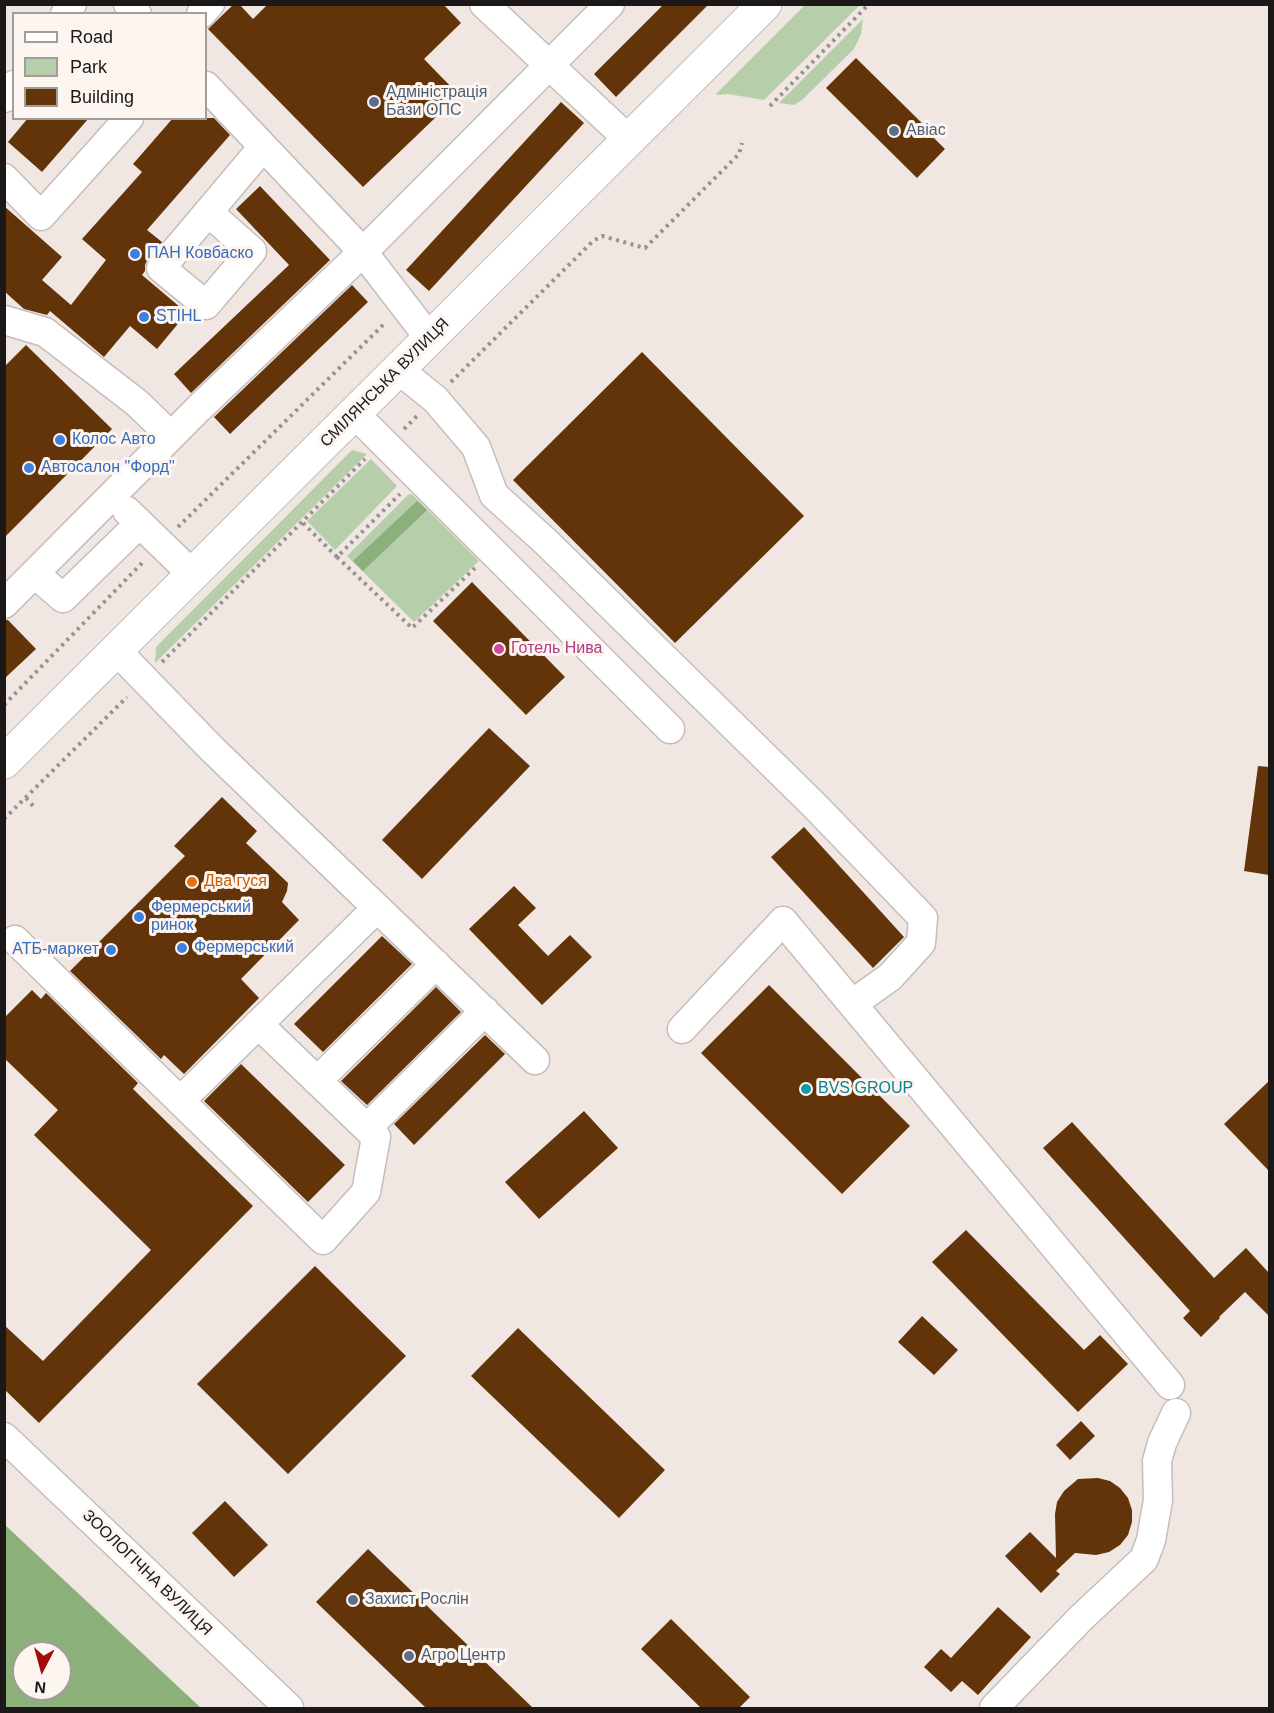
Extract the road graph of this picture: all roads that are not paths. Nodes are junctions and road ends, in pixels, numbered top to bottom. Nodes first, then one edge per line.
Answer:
1 (484, 4) edge
2 (610, 4) edge
3 (765, 4) edge
4 (549, 66) junction
5 (207, 87) edge
6 (127, 120) edge
7 (628, 140) junction
8 (263, 147) junction
9 (4, 178) edge
10 (208, 212) dead end
11 (363, 252) junction
12 (4, 320) edge
13 (430, 339) junction
14 (399, 370) junction
15 (355, 414) junction
16 (171, 436) junction
17 (111, 496) junction
18 (139, 524) junction
19 (35, 573) junction
20 (192, 574) junction
21 (4, 604) edge
22 (116, 650) junction
23 (670, 729) dead end
24 (4, 762) edge
25 (377, 908) junction
26 (15, 940) dead end
27 (436, 964) junction
28 (852, 1004) junction
29 (484, 1011) junction
30 (258, 1024) junction
31 (682, 1029) dead end
32 (535, 1060) dead end
33 (317, 1081) junction
34 (180, 1101) junction
35 (367, 1128) junction
36 (1170, 1385) dead end
37 (1176, 1413) dead end
38 (4, 1437) edge
39 (289, 1708) edge
40 (994, 1708) edge

1 - 4 street
2 - 4 street
3 - 7 main road, СМІЛЯНСЬКА ВУЛИЦЯ
4 - 7 street
4 - 11 street
5 - 8 street
6 - 9 street
7 - 13 main road, СМІЛЯНСЬКА ВУЛИЦЯ
8 - 10 street
8 - 11 street
11 - 13 street
11 - 16 street
12 - 16 street
13 - 14 main road, СМІЛЯНСЬКА ВУЛИЦЯ
14 - 15 main road, СМІЛЯНСЬКА ВУЛИЦЯ
14 - 28 street
15 - 20 main road, СМІЛЯНСЬКА ВУЛИЦЯ
15 - 23 street
16 - 17 street
17 - 18 street
17 - 19 street
18 - 19 street
18 - 20 street
19 - 21 street
20 - 22 main road, СМІЛЯНСЬКА ВУЛИЦЯ
22 - 24 main road, СМІЛЯНСЬКА ВУЛИЦЯ
22 - 25 street
25 - 27 street
25 - 30 street
26 - 34 street
27 - 29 street
27 - 33 street
28 - 31 street
28 - 36 street
29 - 32 street
29 - 35 street
30 - 33 street
30 - 34 street
33 - 35 street
34 - 35 street
37 - 40 street
38 - 39 street, ЗООЛОГІЧНА ВУЛИЦЯ

